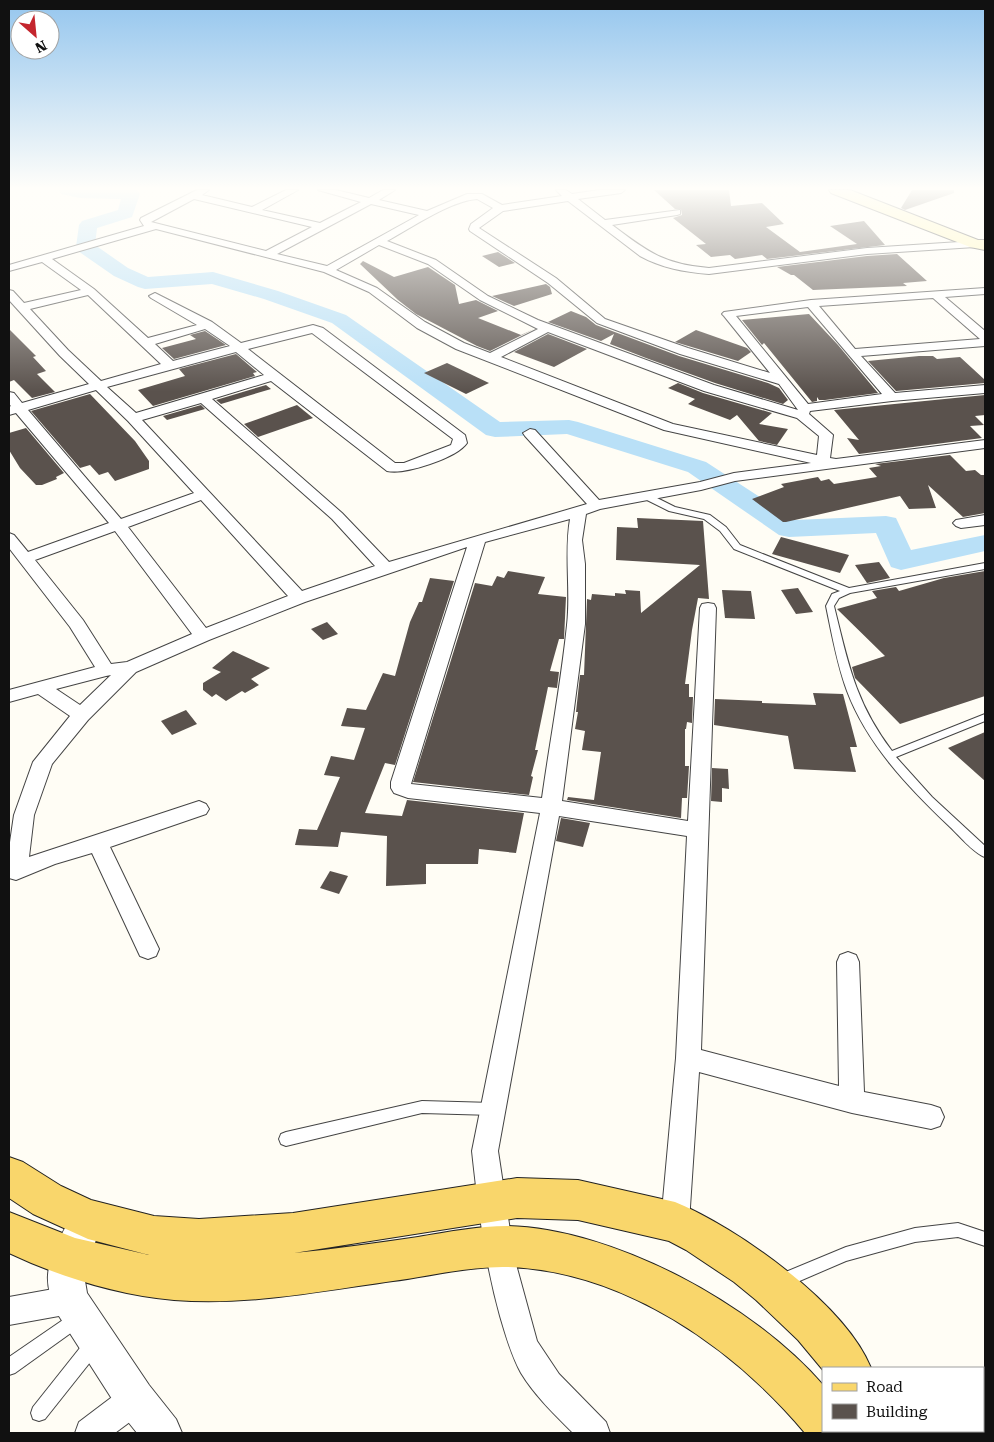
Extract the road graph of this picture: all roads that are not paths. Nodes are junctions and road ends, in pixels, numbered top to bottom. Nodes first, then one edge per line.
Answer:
1 (281, 257) edge
2 (352, 257) edge
3 (420, 257) edge
4 (518, 257) edge
5 (650, 257) edge
6 (818, 257) edge
7 (44, 258) joint
8 (9, 268) edge
9 (328, 270) junction
10 (90, 291) junction
11 (985, 291) edge
12 (9, 293) edge
13 (936, 295) junction
14 (155, 296) dead end
15 (811, 303) junction
16 (22, 307) junction
17 (208, 325) junction
18 (548, 328) junction
19 (985, 337) edge
20 (985, 342) edge
21 (146, 343) junction
22 (240, 347) junction
23 (852, 353) junction
24 (490, 358) junction
25 (170, 365) junction
26 (273, 376) junction
27 (782, 382) junction
28 (99, 386) junction
29 (985, 389) edge
30 (892, 397) junction
31 (203, 398) junction
32 (12, 405) edge
33 (804, 412) junction
34 (133, 418) junction
35 (530, 433) dead end
36 (985, 444) edge
37 (829, 462) junction
38 (734, 477) joint
39 (701, 486) joint
40 (205, 494) junction
41 (646, 496) junction
42 (588, 509) junction
43 (985, 520) edge
44 (961, 524) dead end
45 (119, 526) junction
46 (9, 538) edge
47 (478, 539) junction
48 (26, 558) junction
49 (985, 566) edge
50 (386, 568) junction
51 (848, 590) junction
52 (299, 598) junction
53 (708, 608) dead end
54 (203, 636) junction
55 (130, 668) junction
56 (106, 670) junction
57 (40, 687) junction
58 (9, 696) edge
59 (81, 715) junction
60 (985, 718) edge
61 (890, 756) junction
62 (551, 807) junction
63 (198, 809) dead end
64 (16, 818) edge
65 (698, 830) junction
66 (98, 843) junction
67 (985, 854) edge
68 (12, 873) edge
69 (148, 949) dead end
70 (848, 962) dead end
71 (688, 1058) junction
72 (852, 1101) junction
73 (494, 1109) junction
74 (931, 1117) dead end
75 (286, 1139) dead end
76 (9, 1176) edge
77 (491, 1203) junction
78 (88, 1219) junction
79 (675, 1222) junction
80 (9, 1232) edge
81 (985, 1239) edge
82 (499, 1246) junction
83 (71, 1257) junction
84 (770, 1285) junction
85 (9, 1311) edge
86 (83, 1319) junction
87 (9, 1367) edge
88 (848, 1367) edge
89 (135, 1399) junction
90 (39, 1413) dead end
91 (822, 1419) edge
92 (90, 1433) edge
93 (162, 1433) edge
94 (595, 1433) edge

1 - 9 street
2 - 9 street
3 - 18 street
4 - 27 street
5 - 6 street
7 - 8 street
7 - 10 street
9 - 24 street
10 - 16 street
10 - 21 street
11 - 13 street
12 - 16 street
13 - 15 street
13 - 19 street
14 - 17 street
15 - 23 street
15 - 27 street
16 - 28 street
17 - 21 street
17 - 22 street
18 - 24 street
18 - 33 street
20 - 23 street
21 - 25 street
22 - 25 street
22 - 26 street
22 - 26 street
23 - 30 street
24 - 37 street
25 - 28 street
26 - 31 street
27 - 33 street
28 - 32 street
28 - 34 street
29 - 30 street
30 - 33 street
31 - 34 street
31 - 50 street
32 - 45 street
33 - 37 street
34 - 40 street
35 - 42 street
36 - 37 street
37 - 38 street
38 - 39 street
39 - 41 street
40 - 45 street
40 - 52 street
41 - 42 street
41 - 51 lane
42 - 47 street
42 - 62 street
43 - 44 street
45 - 48 street
45 - 54 street
46 - 48 street
47 - 50 street
47 - 62 street
48 - 56 street
49 - 51 lane
50 - 52 street
51 - 61 lane
52 - 54 street
53 - 65 street
54 - 55 street
55 - 56 street
55 - 59 street
56 - 57 street
57 - 58 street
57 - 59 street
59 - 64 street
60 - 61 lane
61 - 67 lane
62 - 65 street
62 - 73 street
63 - 66 street
64 - 68 street
65 - 71 street
66 - 68 street
66 - 69 street
70 - 72 street
71 - 72 street
71 - 79 street
72 - 74 street
73 - 75 lane
73 - 77 street
76 - 78 main road
77 - 78 main road
77 - 79 main road
77 - 82 street
78 - 83 street
79 - 84 main road
80 - 83 main road
81 - 84 lane
82 - 83 main road
82 - 91 main road
82 - 94 street
83 - 86 street
84 - 88 main road
85 - 86 street
86 - 87 lane
86 - 89 street
86 - 90 lane
89 - 92 street
89 - 93 street

